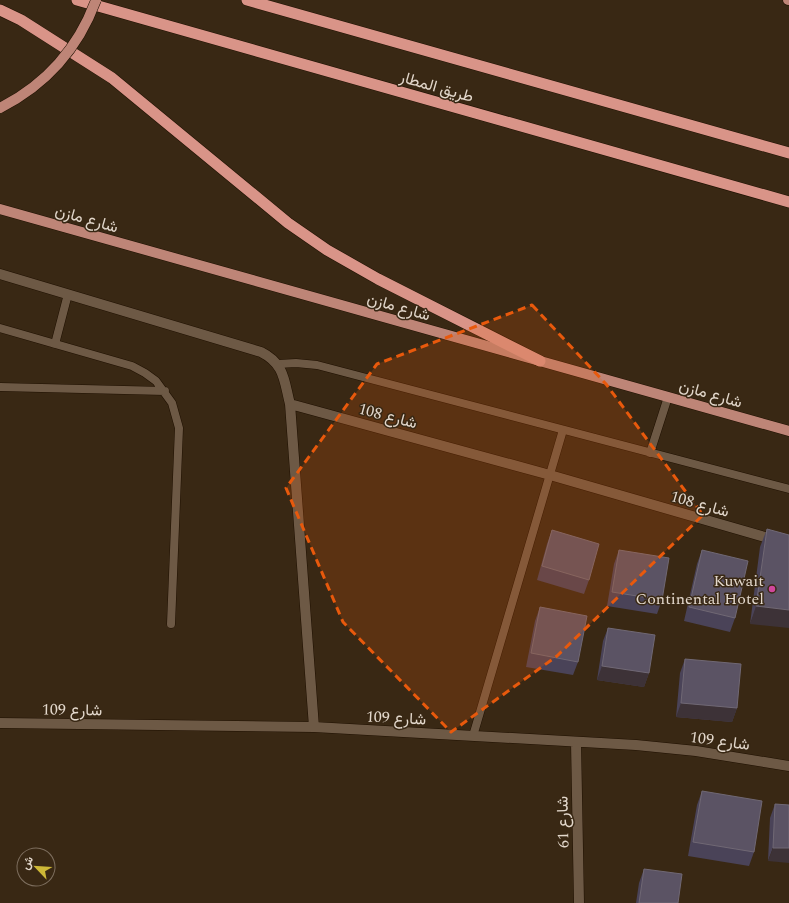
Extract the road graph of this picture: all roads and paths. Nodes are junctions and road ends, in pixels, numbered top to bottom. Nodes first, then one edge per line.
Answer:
1 (77, 0) edge
2 (96, 0) edge
3 (247, 0) edge
4 (0, 10) edge
5 (0, 108) edge
6 (789, 154) edge
7 (789, 202) edge
8 (0, 209) edge
9 (0, 274) edge
10 (68, 294) junction
11 (0, 328) edge
12 (55, 344) junction
13 (540, 361) junction
14 (278, 364) junction
15 (0, 387) edge
16 (165, 391) junction
17 (668, 397) junction
18 (290, 404) junction
19 (563, 430) junction
20 (789, 431) edge
21 (650, 452) junction
22 (550, 475) junction
23 (789, 490) edge
24 (789, 544) edge
25 (171, 624) dead end
26 (0, 723) edge
27 (314, 727) junction
28 (473, 736) junction
29 (576, 742) junction
30 (789, 766) edge
31 (579, 903) edge

1 - 7 highway, طريق المطار
2 - 5 main road, bridge
3 - 6 highway, طريق المطار
4 - 13 highway
8 - 13 main road, شارع مازن
9 - 10 street
10 - 12 lane
10 - 14 street
11 - 12 lane
12 - 16 lane
13 - 17 main road, شارع مازن
14 - 18 street
14 - 19 lane
15 - 16 lane
16 - 25 lane
17 - 20 main road, شارع مازن
17 - 21 lane
18 - 22 street, شارع 108
18 - 27 street
19 - 21 lane
19 - 22 lane
21 - 23 lane
22 - 24 street, شارع 108
22 - 28 lane
26 - 27 street, شارع 109
27 - 28 street, شارع 109
28 - 29 street, شارع 109
29 - 30 street, شارع 109
29 - 31 street, شارع 61

